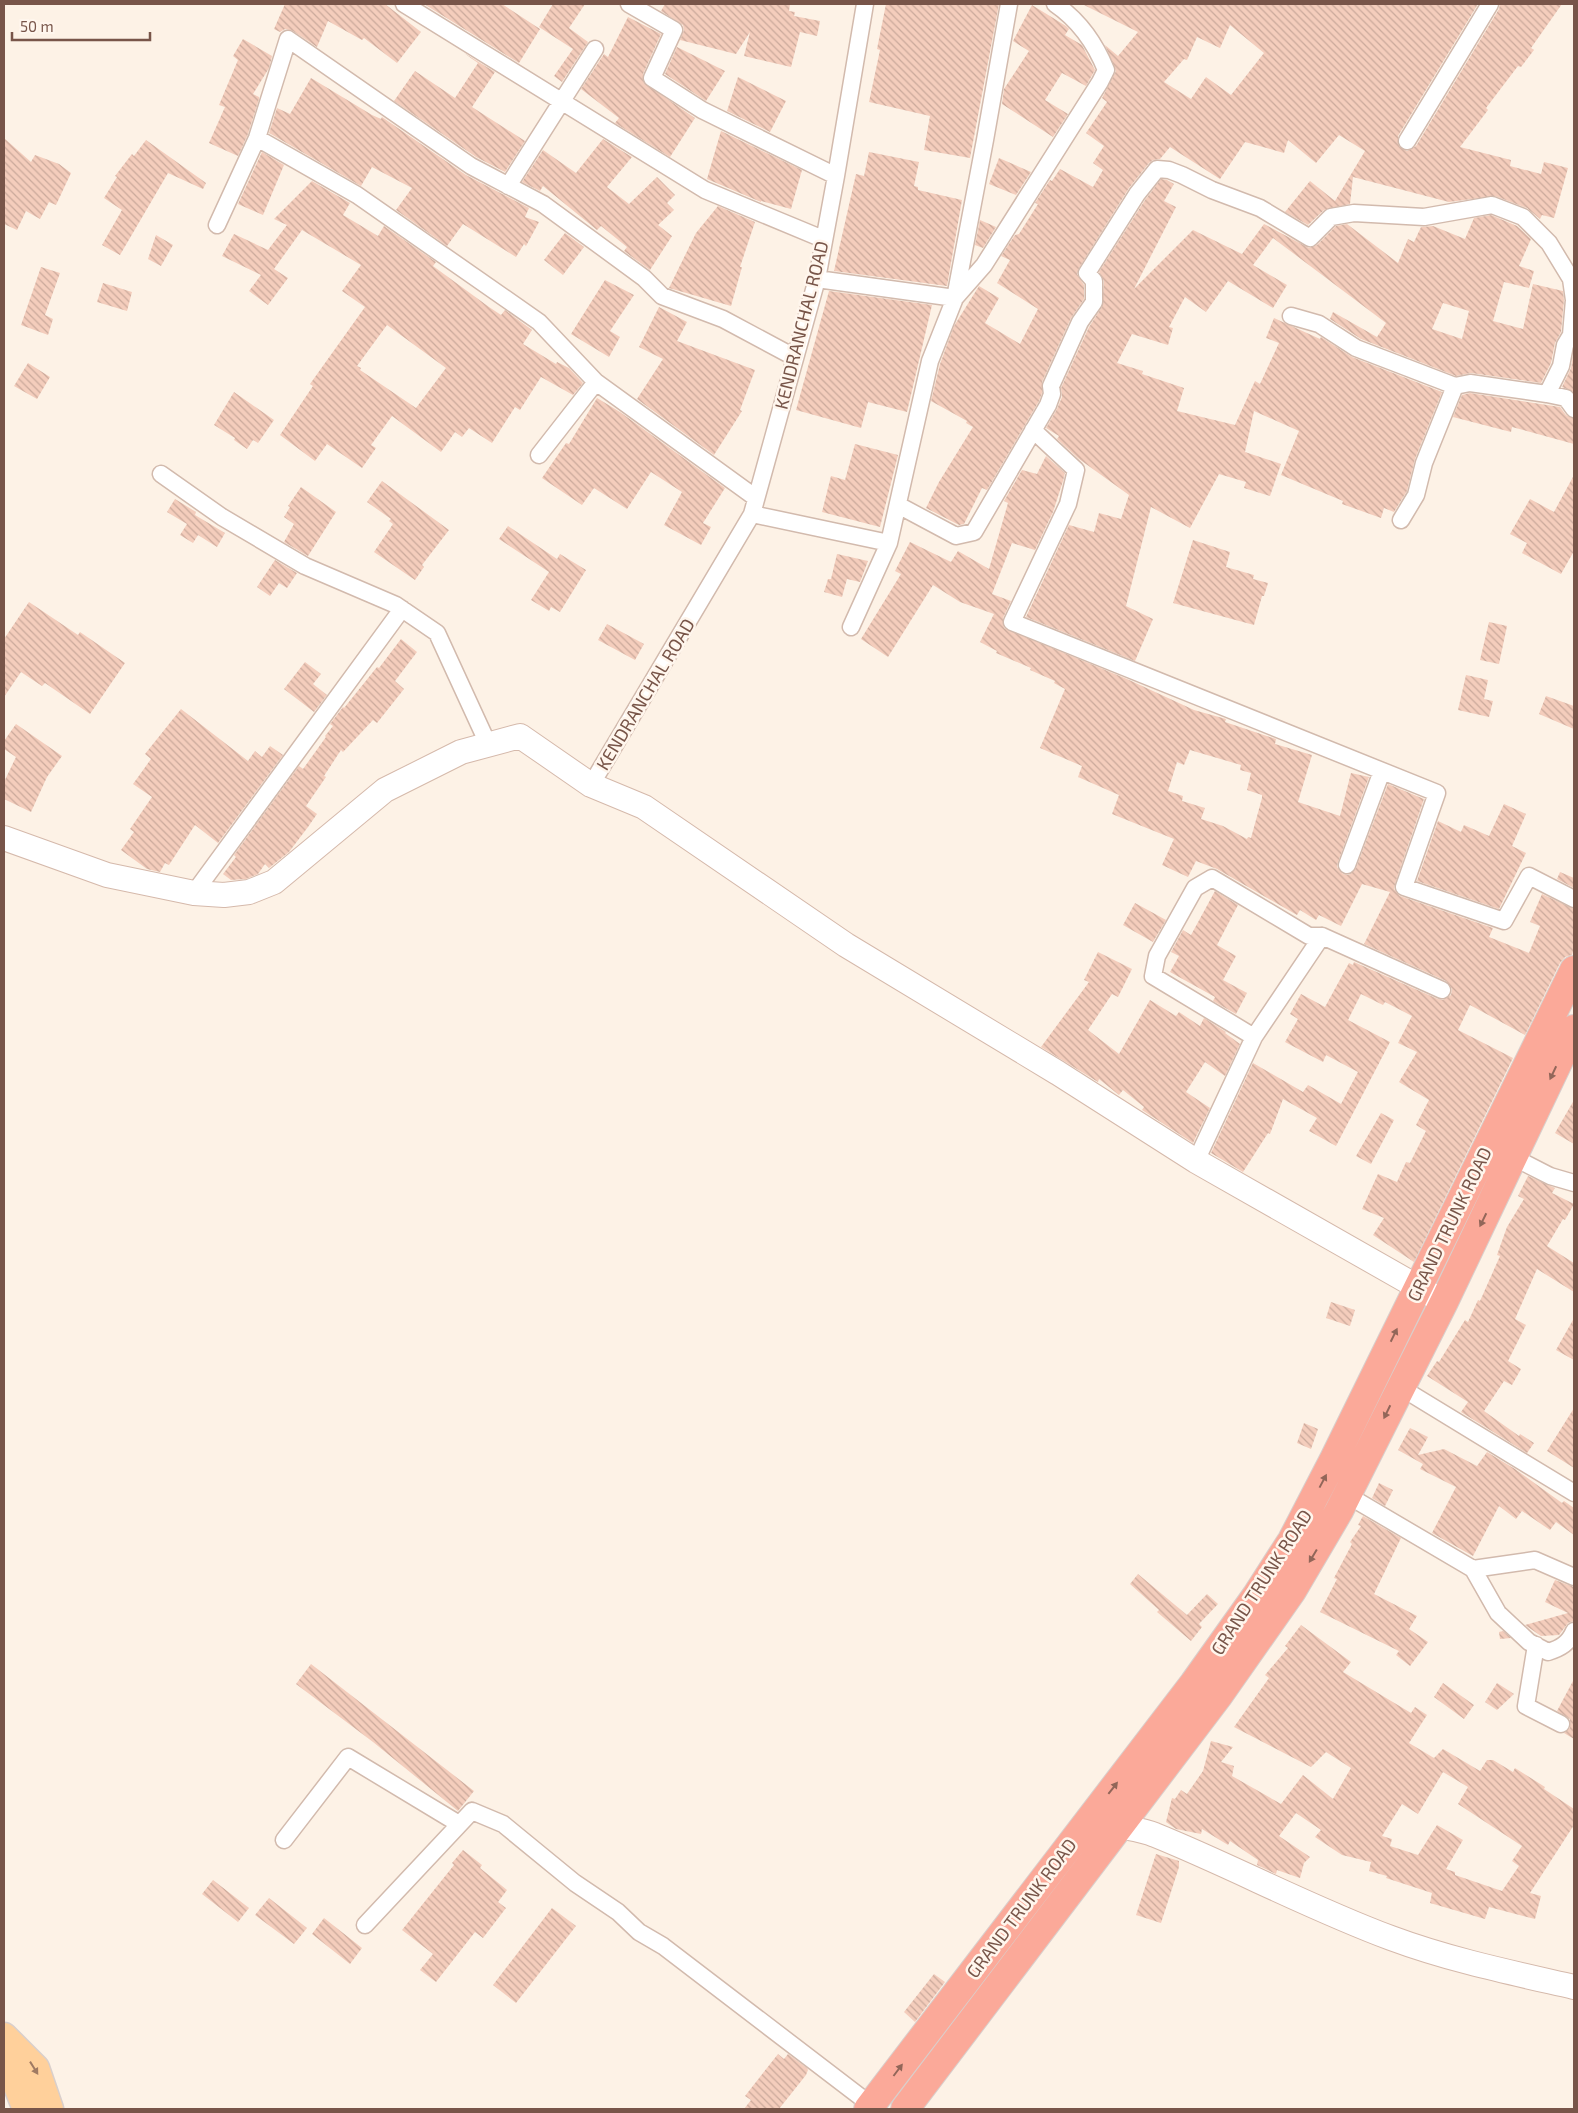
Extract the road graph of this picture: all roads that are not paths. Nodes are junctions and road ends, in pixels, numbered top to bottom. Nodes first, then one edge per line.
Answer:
1 (404, 4) edge
2 (629, 4) edge
3 (865, 4) edge
4 (1009, 4) edge
5 (1055, 4) edge
6 (1490, 4) edge
7 (595, 49) dead end
8 (561, 101) junction
9 (257, 138) junction
10 (1407, 140) dead end
11 (836, 176) junction
12 (508, 186) junction
13 (217, 225) dead end
14 (823, 240) junction
15 (816, 279) junction
16 (955, 298) junction
17 (1291, 316) dead end
18 (1574, 322) edge
19 (794, 357) junction
20 (596, 382) junction
21 (1455, 386) junction
22 (1548, 394) junction
23 (1574, 409) edge
24 (1033, 430) junction
25 (539, 455) dead end
26 (161, 474) dead end
27 (756, 498) junction
28 (898, 506) junction
29 (752, 514) junction
30 (1401, 520) dead end
31 (890, 543) junction
32 (402, 609) junction
33 (851, 627) dead end
34 (488, 744) junction
35 (1382, 771) junction
36 (591, 785) junction
37 (4, 838) edge
38 (1347, 865) dead end
39 (194, 893) junction
40 (1574, 899) edge
41 (1322, 936) junction
42 (1574, 970) edge
43 (1442, 990) dead end
44 (1574, 1029) edge
45 (1254, 1036) junction
46 (1513, 1157) junction
47 (1196, 1161) junction
48 (1574, 1183) edge
49 (1418, 1287) junction
50 (1444, 1302) junction
51 (1400, 1387) junction
52 (1574, 1493) edge
53 (1347, 1495) junction
54 (1473, 1569) junction
55 (1574, 1577) edge
56 (1574, 1631) edge
57 (1536, 1645) junction
58 (1561, 1724) dead end
59 (1090, 1818) junction
60 (459, 1824) junction
61 (1120, 1828) junction
62 (284, 1840) dead end
63 (365, 1925) dead end
64 (1574, 1988) edge
65 (4, 2036) edge
66 (4, 2066) edge
67 (870, 2107) edge
68 (26, 2109) edge
69 (50, 2109) edge
70 (905, 2109) edge

1 - 8 street
2 - 11 street
3 - 11 street, KENDRANCHAL ROAD
4 - 16 street
5 - 16 street
6 - 10 street
7 - 8 street
8 - 12 street
8 - 14 street
9 - 12 street
9 - 13 street
9 - 20 street
11 - 14 street, KENDRANCHAL ROAD
12 - 19 street
14 - 15 street, KENDRANCHAL ROAD
15 - 16 street
15 - 19 street, KENDRANCHAL ROAD
16 - 28 street
17 - 21 street
18 - 22 street
18 - 24 street
19 - 27 street, KENDRANCHAL ROAD
20 - 25 street
20 - 27 street
21 - 22 street
21 - 30 street
22 - 23 street
24 - 28 street
24 - 35 street
26 - 32 street
27 - 29 street, KENDRANCHAL ROAD
28 - 31 street
29 - 31 street
29 - 36 street, KENDRANCHAL ROAD
31 - 33 street
32 - 34 street
32 - 39 street
34 - 36 street, KENDRANCHAL ROAD
34 - 39 street, KENDRANCHAL ROAD
35 - 38 street
35 - 40 street
36 - 47 street
37 - 39 street, KENDRANCHAL ROAD
41 - 43 street
41 - 45 street
41 - 45 street
42 - 49 highway, GRAND TRUNK ROAD
44 -> 46 highway, GRAND TRUNK ROAD
45 - 47 street
46 - 48 street
46 -> 50 highway, GRAND TRUNK ROAD
47 - 49 street
49 - 50 street
59 -> 49 highway, GRAND TRUNK ROAD
50 - 51 highway, GRAND TRUNK ROAD
51 - 52 street
51 -> 53 highway, GRAND TRUNK ROAD
53 - 54 street
53 -> 61 highway, GRAND TRUNK ROAD
54 - 55 street
54 - 57 street
56 - 57 street
57 - 58 street
59 - 61 street
67 -> 59 highway, GRAND TRUNK ROAD
60 - 62 street
60 - 63 street
60 - 67 street
61 - 64 street
61 - 70 highway, GRAND TRUNK ROAD
65 -> 69 main road
66 - 68 main road

